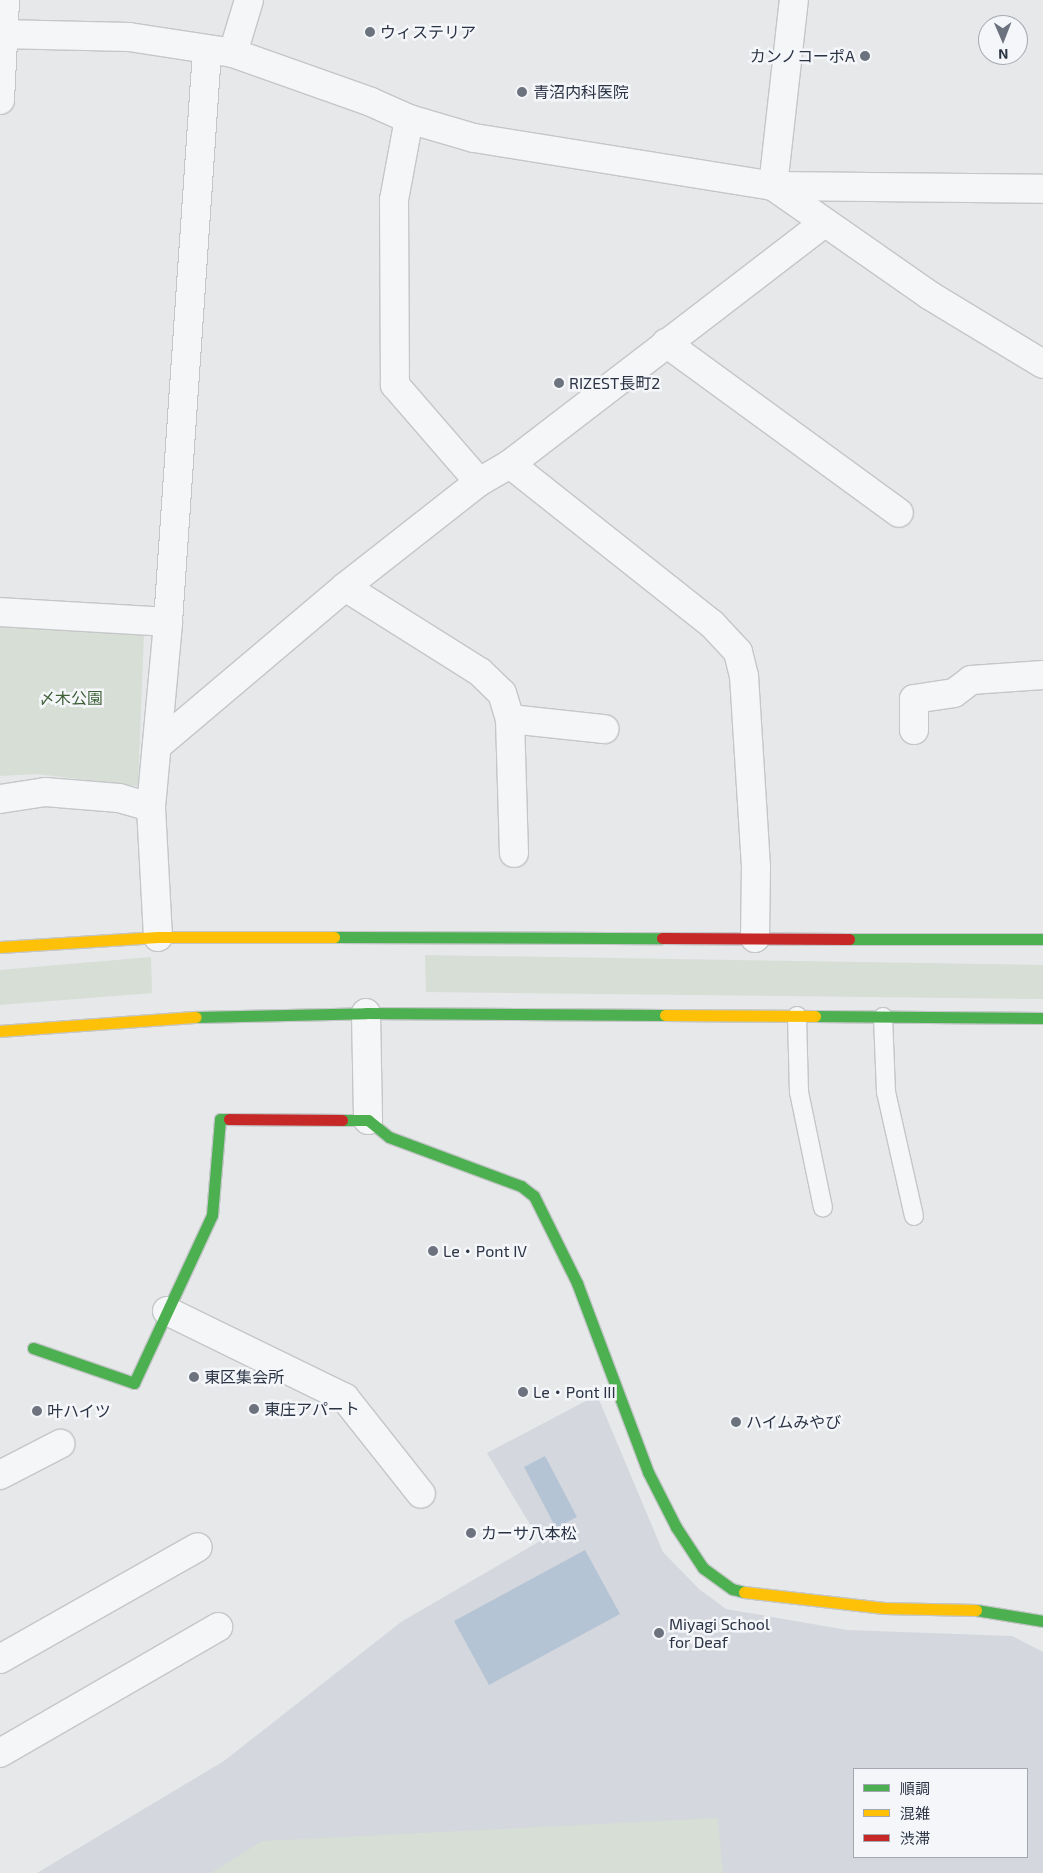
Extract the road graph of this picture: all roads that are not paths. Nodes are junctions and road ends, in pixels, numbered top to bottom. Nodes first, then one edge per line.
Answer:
1 (6, 0) edge
2 (249, 0) edge
3 (794, 0) edge
4 (2, 34) edge
5 (220, 52) junction
6 (0, 100) edge
7 (409, 119) junction
8 (773, 186) junction
9 (1043, 190) edge
10 (823, 224) junction
11 (666, 343) junction
12 (1043, 364) edge
13 (510, 464) junction
14 (479, 482) junction
15 (899, 513) dead end
16 (345, 587) junction
17 (0, 612) edge
18 (168, 622) junction
19 (1043, 675) edge
20 (510, 719) junction
21 (604, 729) dead end
22 (914, 730) dead end
23 (157, 746) junction
24 (0, 799) edge
25 (151, 807) junction
26 (514, 853) dead end
27 (158, 937) junction
28 (755, 938) junction
29 (1043, 939) edge
30 (0, 947) edge
31 (366, 1013) junction
32 (798, 1016) junction
33 (883, 1016) junction
34 (1043, 1018) edge
35 (0, 1031) edge
36 (368, 1120) junction
37 (823, 1208) dead end
38 (914, 1216) dead end
39 (167, 1311) junction
40 (33, 1348) dead end
41 (60, 1444) dead end
42 (0, 1475) edge
43 (421, 1494) dead end
44 (198, 1547) dead end
45 (1043, 1621) edge
46 (218, 1627) dead end
47 (0, 1659) edge
48 (0, 1753) edge

1 - 4 street
2 - 5 street
3 - 8 street
4 - 5 street
4 - 6 street
5 - 7 street
5 - 18 street
7 - 8 street
7 - 14 street
8 - 9 street
8 - 10 street
10 - 11 street
10 - 12 street
11 - 13 street
11 - 15 street
13 - 14 street
13 - 28 street
14 - 16 street
16 - 20 street
16 - 23 street
17 - 18 street
18 - 23 street
19 - 22 street
20 - 21 street
20 - 26 street
23 - 25 street
24 - 25 street
25 - 27 street
27 - 28 street
27 - 30 street
28 - 29 street
31 - 32 street
31 - 35 street
31 - 36 street
32 - 33 street
32 - 37 lane
33 - 34 street
33 - 38 lane
36 - 39 street
36 - 45 street
39 - 40 street
39 - 43 street
41 - 42 street
44 - 47 street
46 - 48 street

